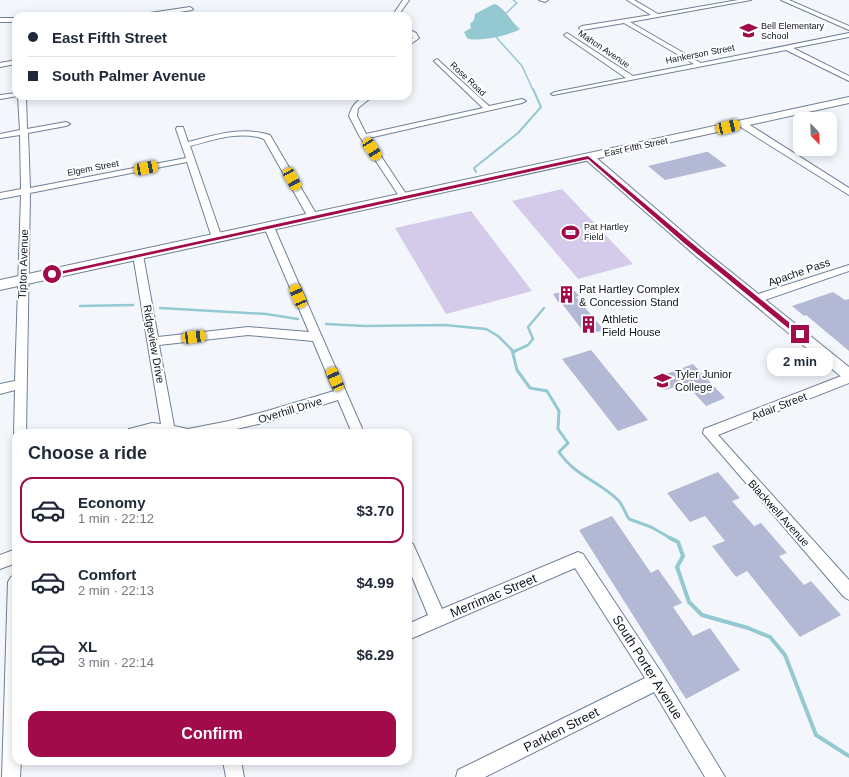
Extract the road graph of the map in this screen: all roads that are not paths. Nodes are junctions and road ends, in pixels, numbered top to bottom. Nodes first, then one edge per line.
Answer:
1 (406, 0) edge
2 (630, 0) edge
3 (748, 0) edge
4 (784, 0) edge
5 (164, 12) edge
6 (192, 12) edge
7 (398, 12) edge
8 (658, 16) junction
9 (0, 20) edge
10 (12, 20) edge
11 (625, 21) junction
12 (582, 28) dead end
13 (849, 28) edge
14 (412, 33) edge
15 (567, 35) dead end
16 (849, 35) edge
17 (412, 41) edge
18 (786, 47) junction
19 (436, 61) dead end
20 (12, 63) edge
21 (0, 65) edge
22 (700, 65) junction
23 (630, 78) junction
24 (849, 79) edge
25 (555, 94) dead end
26 (12, 96) edge
27 (0, 98) edge
28 (22, 100) edge
29 (364, 100) edge
30 (849, 100) edge
31 (522, 101) dead end
32 (488, 109) junction
33 (66, 124) dead end
34 (742, 124) junction
35 (180, 129) dead end
36 (25, 132) junction
37 (0, 136) edge
38 (364, 137) junction
39 (185, 145) junction
40 (588, 157) junction
41 (191, 159) junction
42 (26, 191) junction
43 (849, 192) edge
44 (0, 196) edge
45 (404, 197) junction
46 (313, 217) junction
47 (269, 227) junction
48 (217, 238) junction
49 (138, 256) junction
50 (849, 268) edge
51 (22, 280) junction
52 (0, 285) edge
53 (756, 299) junction
54 (316, 337) junction
55 (154, 342) junction
56 (849, 377) edge
57 (20, 384) junction
58 (0, 389) edge
59 (341, 394) junction
60 (20, 429) edge
61 (168, 429) edge
62 (220, 429) edge
63 (356, 429) edge
64 (709, 434) joint
65 (12, 558) edge
66 (412, 558) edge
67 (578, 559) joint
68 (0, 562) edge
69 (849, 592) edge
70 (438, 619) junction
71 (412, 630) edge
72 (657, 680) junction
73 (12, 738) edge
74 (233, 765) edge
75 (11, 777) edge
76 (235, 777) edge
77 (465, 777) edge
78 (716, 777) edge

1 - 7 street
2 - 8 street
3 - 8 street
4 - 13 street
5 - 6 street
8 - 11 street
9 - 10 street
11 - 12 street
11 - 22 street
14 - 17 street
15 - 23 street, Mahon Avenue
16 - 18 street, Hankerson Street
18 - 22 street, Hankerson Street
18 - 24 street
19 - 32 street, Rose Road
20 - 21 street
22 - 23 street, Hankerson Street
23 - 25 street, Hankerson Street
26 - 27 street
28 - 36 street, Tipton Avenue
29 - 38 street
30 - 34 main road, East Fifth Street
31 - 32 street
32 - 38 street
33 - 36 street
34 - 40 main road, East Fifth Street
34 - 43 street
35 - 39 street
36 - 37 street
36 - 42 street, Tipton Avenue
38 - 45 street
39 - 41 street
39 - 46 street
40 - 45 main road, East Fifth Street
40 - 53 street
41 - 42 street, Elgem Street
41 - 48 street
42 - 44 street, Elgem Street
42 - 51 street, Tipton Avenue
45 - 46 main road, East Fifth Street
46 - 47 main road, East Fifth Street
47 - 48 main road, East Fifth Street
47 - 54 street
48 - 49 main road, East Fifth Street
49 - 51 main road, East Fifth Street
49 - 55 street, Ridgeview Drive
50 - 53 street, Apache Pass
51 - 52 main road, East Fifth Street
51 - 57 street, Tipton Avenue
53 - 56 street
54 - 55 street
54 - 59 street
55 - 61 street, Ridgeview Drive
56 - 64 street, Adair Street
57 - 58 street
57 - 60 street, Tipton Avenue
59 - 62 street, Overhill Drive
59 - 63 street
64 - 69 street, Blackwell Avenue
65 - 68 street
66 - 70 street
67 - 70 street, Merrimac Street
67 - 72 street, South Porter Avenue
70 - 71 street, Merrimac Street
72 - 77 street, Parklen Street
72 - 78 street, South Porter Avenue
73 - 75 street
74 - 76 street

